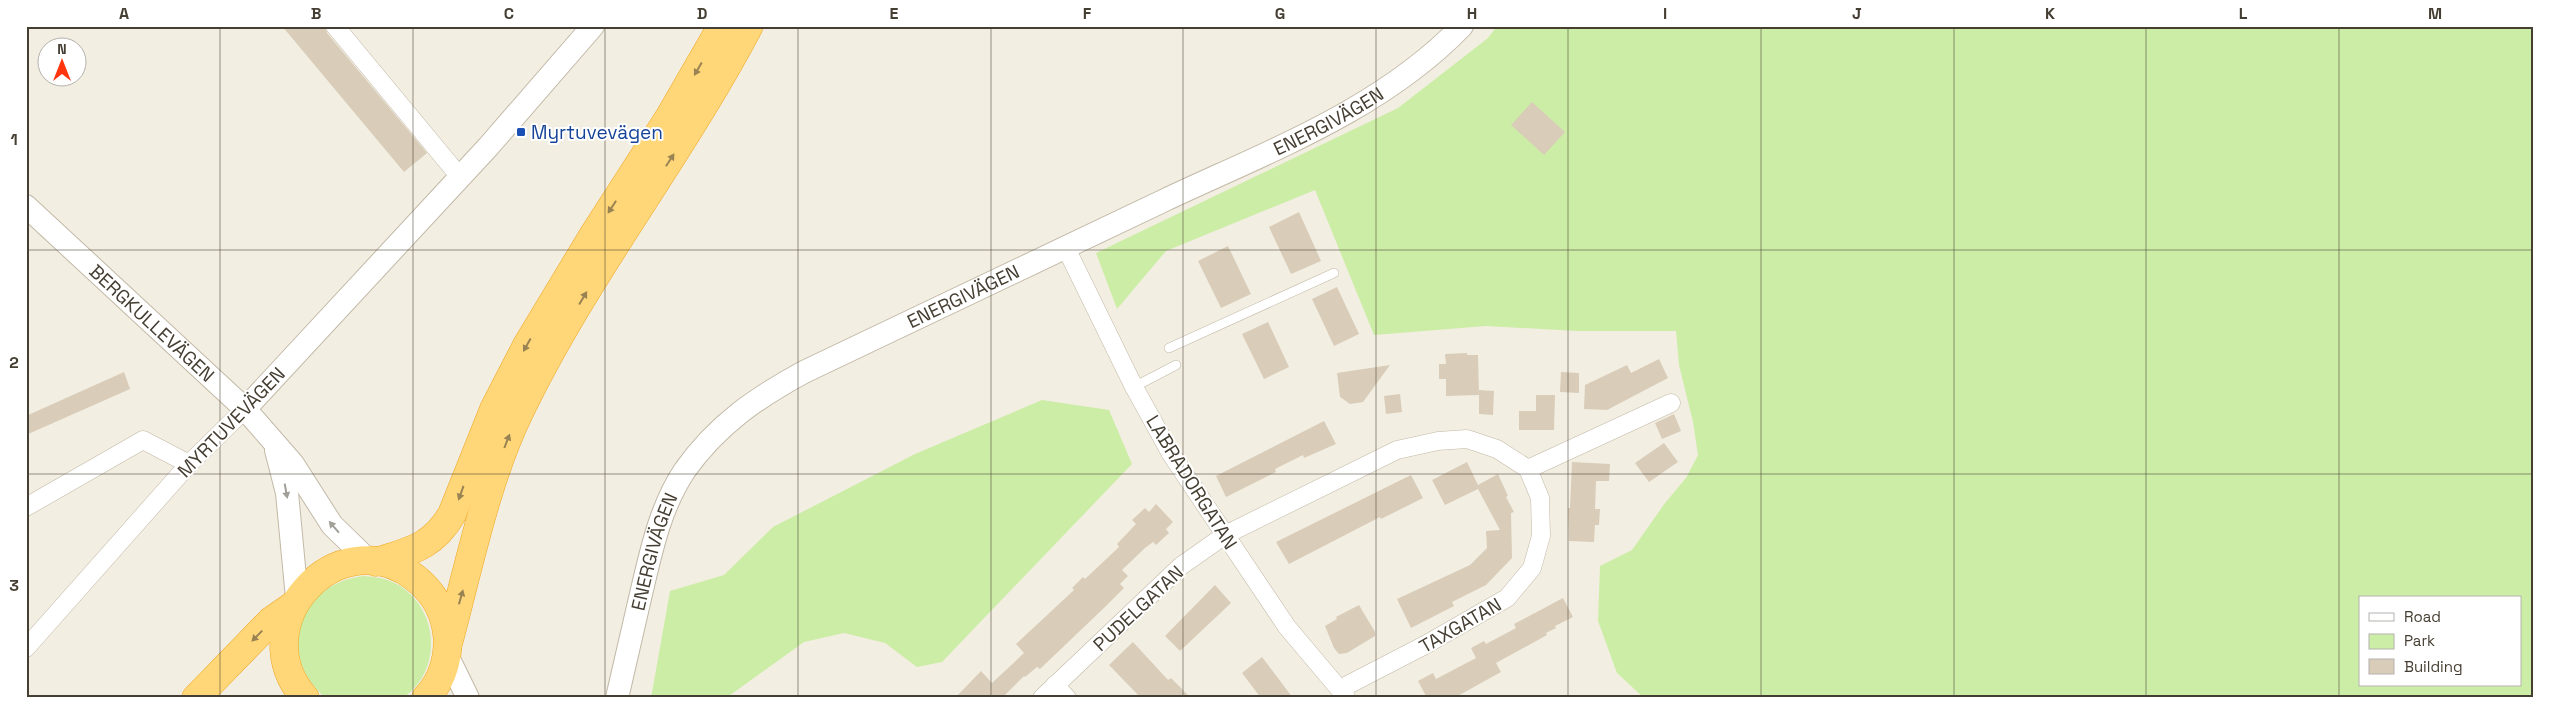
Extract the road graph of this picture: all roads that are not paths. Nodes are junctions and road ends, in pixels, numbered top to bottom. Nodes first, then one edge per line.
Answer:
1 (335, 26) edge
2 (722, 26) edge
3 (749, 26) edge
4 (1462, 26) edge
5 (592, 27) edge
6 (460, 177) junction
7 (26, 206) edge
8 (1066, 248) junction
9 (1334, 273) dead end
10 (1169, 348) dead end
11 (1176, 365) dead end
12 (1134, 387) junction
13 (1671, 403) dead end
14 (245, 409) junction
15 (274, 444) junction
16 (189, 464) junction
17 (1528, 469) junction
18 (26, 507) edge
19 (1225, 535) junction
20 (373, 561) junction
21 (295, 601) junction
22 (26, 648) edge
23 (447, 649) junction
24 (1061, 692) edge
25 (1343, 694) edge
26 (196, 698) edge
27 (305, 698) edge
28 (426, 698) edge
29 (468, 698) edge
30 (617, 698) edge
31 (1042, 698) edge

1 - 6 street
2 -> 20 highway
23 -> 3 highway
4 - 8 street, ENERGIVÄGEN
5 - 6 street, MYRTUVEVÄGEN
6 - 14 street, MYRTUVEVÄGEN
7 - 14 street, BERGKULLEVÄGEN
8 - 12 street, LABRADORGATAN
8 - 30 street, ENERGIVÄGEN
9 - 10 lane
11 - 12 lane
12 - 19 street, LABRADORGATAN
13 - 17 street
14 - 15 street, BERGKULLEVÄGEN
14 - 16 street, MYRTUVEVÄGEN
20 -> 15 street, BERGKULLEVÄGEN
15 -> 21 street, BERGKULLEVÄGEN
16 - 18 street
16 - 22 street, MYRTUVEVÄGEN
17 - 19 street
17 - 25 street, TAXGATAN
19 - 24 street, PUDELGATAN
19 - 25 street, LABRADORGATAN
20 - 21 highway
20 - 23 highway
21 -> 26 highway
21 - 27 highway
23 - 28 highway
23 - 29 street
24 - 31 street, PUDELGATAN

